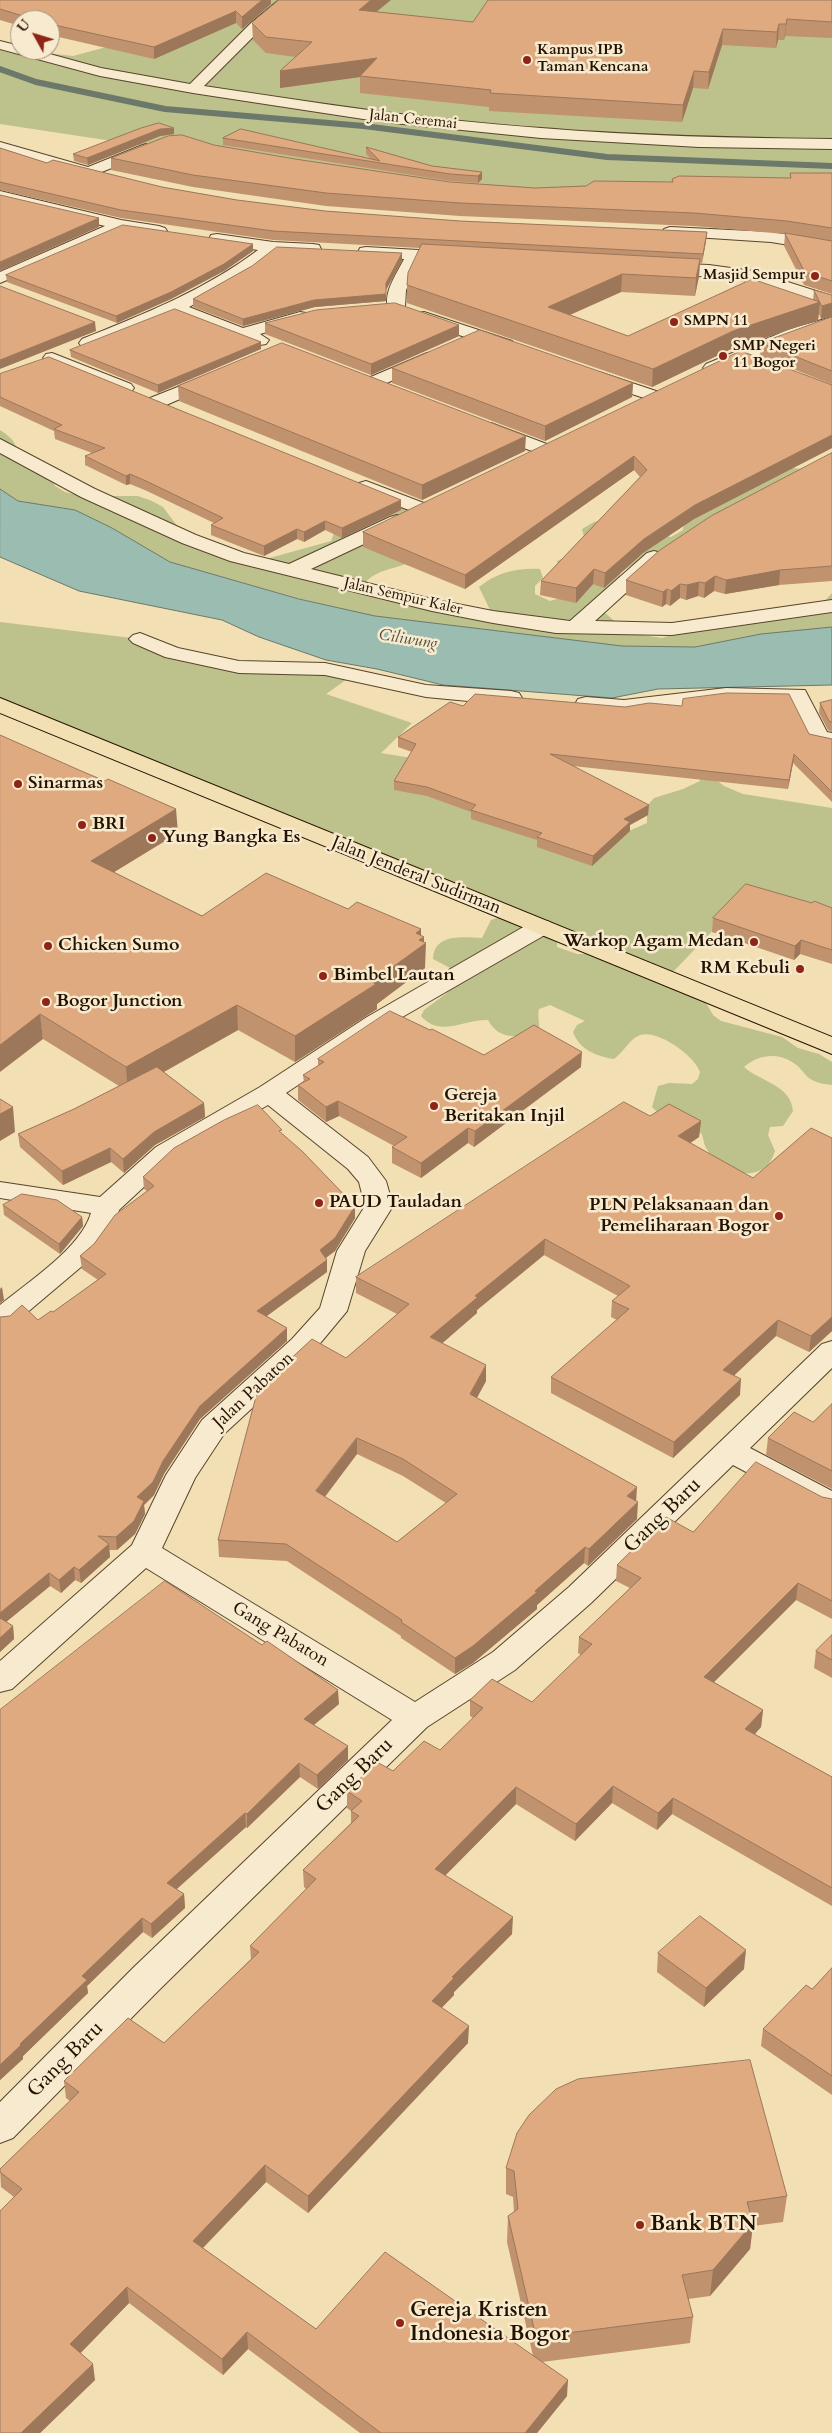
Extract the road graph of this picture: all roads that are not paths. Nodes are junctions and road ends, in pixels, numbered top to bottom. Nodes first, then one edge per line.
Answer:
1 (288, 0) edge
2 (0, 45) edge
3 (193, 89) junction
4 (157, 144) edge
5 (832, 144) edge
6 (0, 147) edge
7 (89, 172) junction
8 (117, 178) edge
9 (1, 197) edge
10 (662, 214) edge
11 (121, 225) junction
12 (173, 233) edge
13 (200, 237) edge
14 (273, 247) junction
15 (832, 247) edge
16 (327, 250) edge
17 (346, 251) edge
18 (415, 255) junction
19 (471, 258) edge
20 (651, 267) edge
21 (2, 281) edge
22 (832, 302) edge
23 (396, 307) junction
24 (175, 308) junction
25 (377, 308) edge
26 (315, 314) edge
27 (90, 321) edge
28 (832, 322) edge
29 (117, 331) junction
30 (244, 334) junction
31 (479, 336) junction
32 (525, 352) edge
33 (738, 355) junction
34 (258, 359) edge
35 (764, 365) edge
36 (232, 370) edge
37 (580, 371) edge
38 (354, 376) edge
39 (695, 376) edge
40 (372, 383) junction
41 (670, 388) edge
42 (399, 394) edge
43 (653, 396) junction
44 (157, 402) junction
45 (628, 408) edge
46 (183, 413) edge
47 (472, 422) edge
48 (0, 446) edge
49 (519, 463) edge
50 (351, 481) edge
51 (440, 501) edge
52 (422, 509) junction
53 (673, 544) edge
54 (290, 571) junction
55 (832, 606) edge
56 (575, 628) junction
57 (140, 639) dead end
58 (535, 700) edge
59 (565, 702) edge
60 (0, 705) edge
61 (832, 740) edge
62 (541, 927) junction
63 (832, 1046) edge
64 (269, 1093) junction
65 (0, 1190) edge
66 (106, 1207) junction
67 (0, 1320) edge
68 (832, 1351) edge
69 (731, 1450) junction
70 (832, 1504) edge
71 (144, 1552) junction
72 (0, 1680) edge
73 (415, 1718) junction
74 (0, 2127) edge

1 - 3 street
2 - 3 street, Jalan Ceremai
3 - 5 street, Jalan Ceremai
4 - 7 street
6 - 7 street
7 - 8 street
9 - 11 street
10 - 15 street
11 - 12 street
11 - 21 street
13 - 14 street
14 - 16 street
14 - 24 street
17 - 18 street
18 - 19 street
18 - 23 street
20 - 22 street
23 - 25 street
23 - 31 street
24 - 29 street
24 - 30 street
26 - 30 street
27 - 29 street
28 - 33 street
29 - 44 street
30 - 34 street
31 - 32 street
31 - 40 street
33 - 35 street
33 - 39 street
36 - 44 street
37 - 43 street
38 - 40 street
40 - 42 street
41 - 43 street
43 - 45 street
44 - 46 street
47 - 49 street
48 - 54 street, Jalan Sempur Kaler
50 - 52 street
51 - 52 street
52 - 54 street
53 - 56 street
54 - 56 street, Jalan Sempur Kaler
55 - 56 street, Jalan Sempur Kaler
57 - 58 street
59 - 61 street
60 - 62 main road, Jalan Jenderal Sudirman
62 - 63 main road, Jalan Jenderal Sudirman
62 - 64 street
64 - 66 street
64 - 71 street, Jalan Pabaton
65 - 66 street
66 - 67 street
68 - 69 street, Gang Baru
69 - 70 street
69 - 73 street, Gang Baru
71 - 72 street, Jalan Pabaton
71 - 73 street, Gang Pabaton
73 - 74 street, Gang Baru

